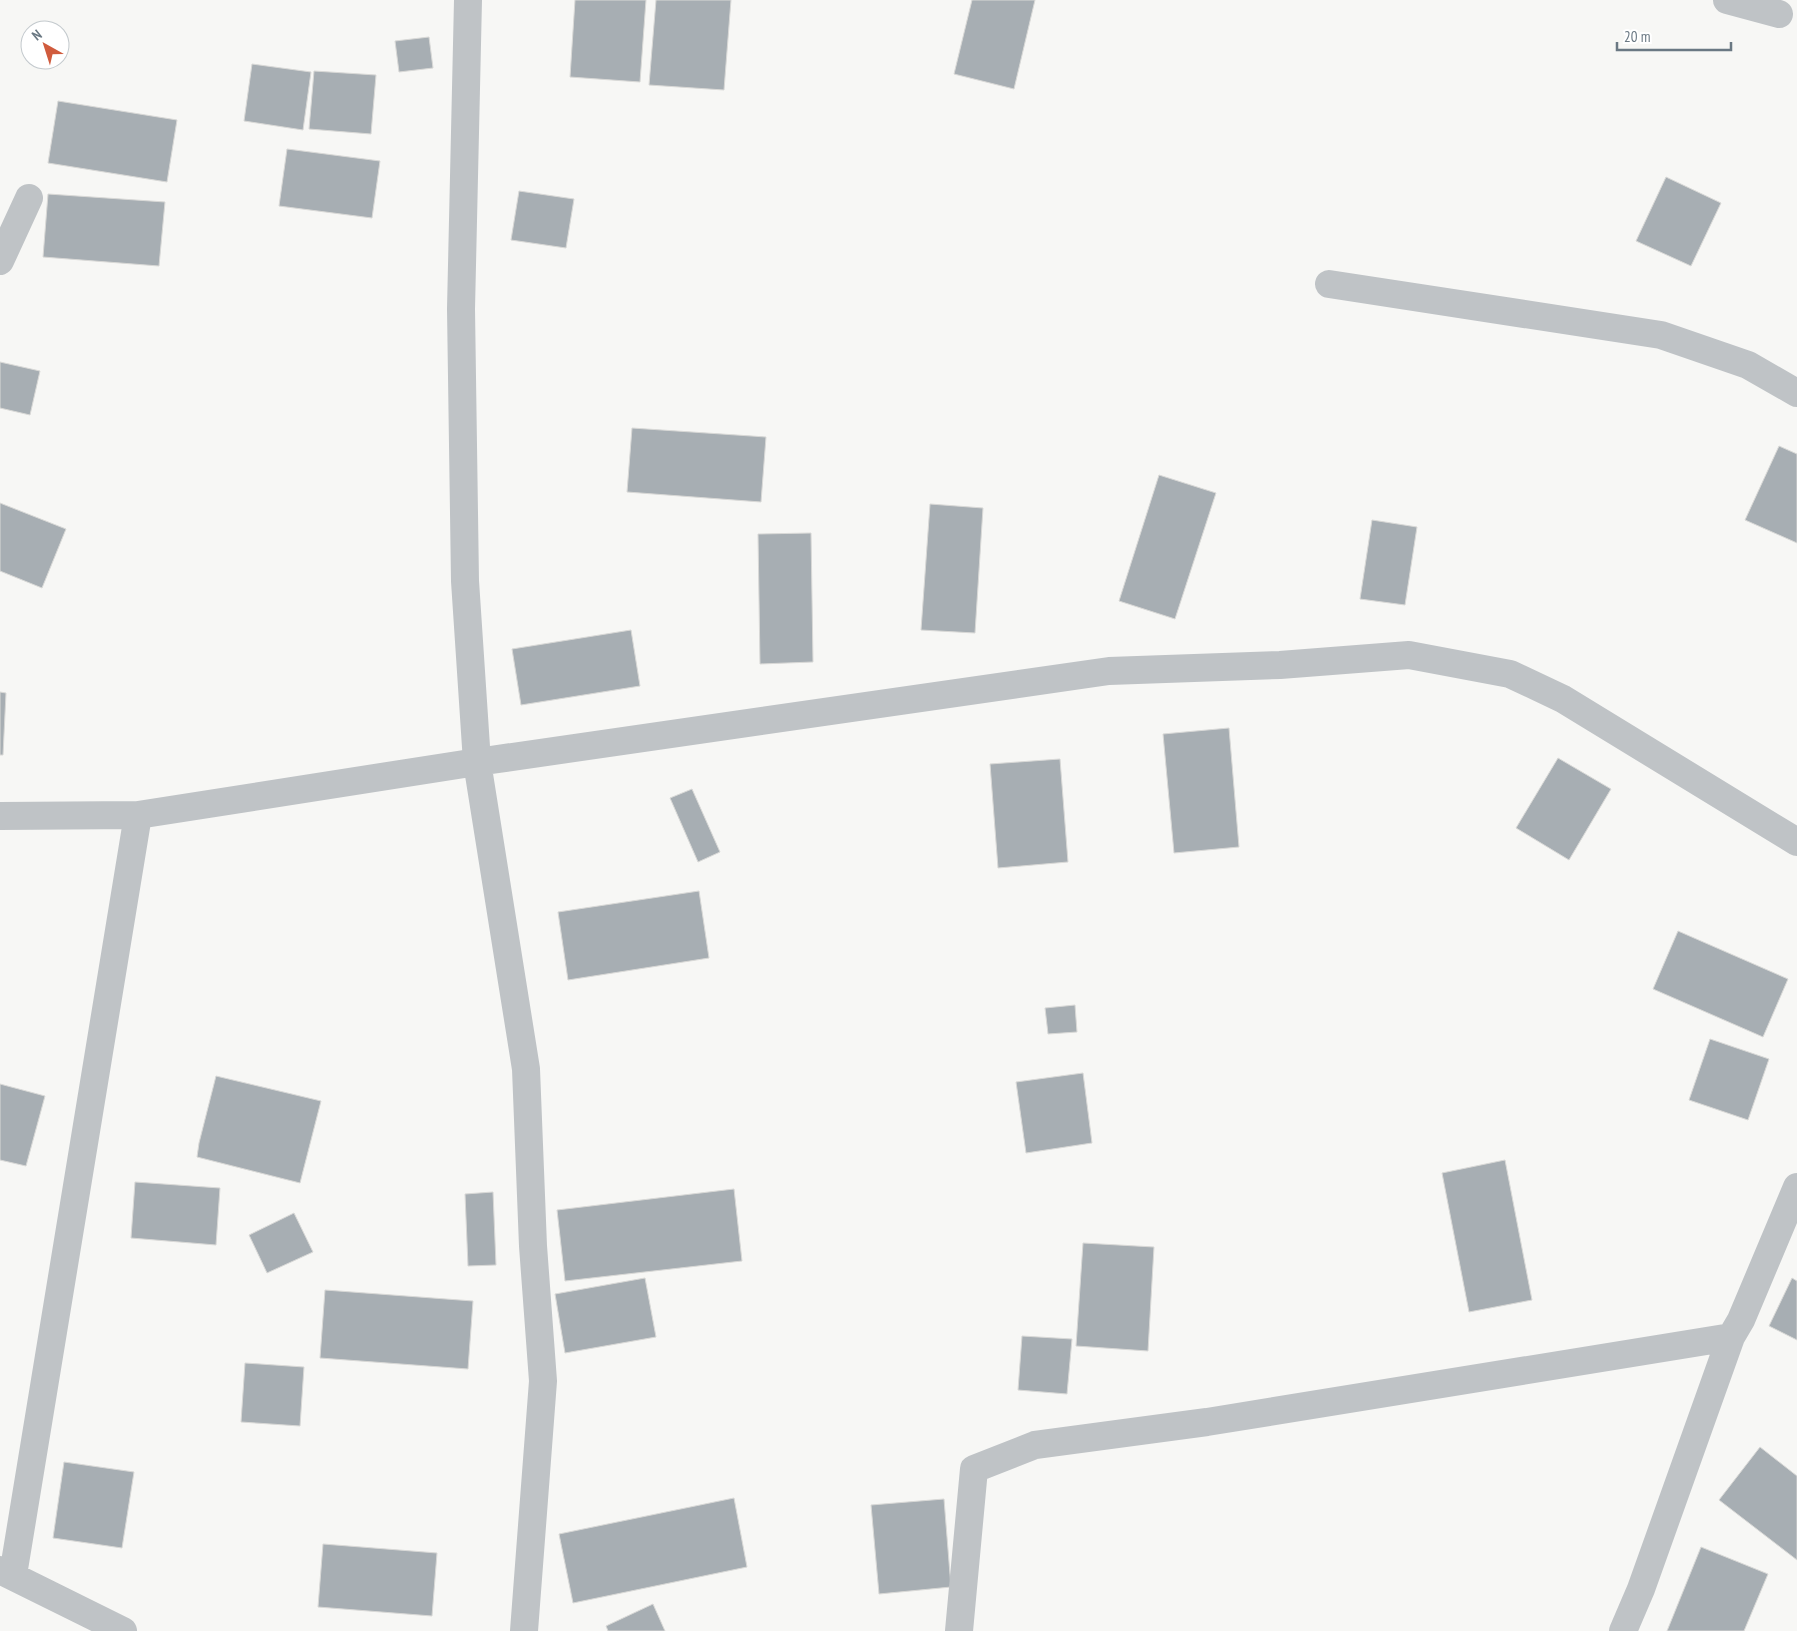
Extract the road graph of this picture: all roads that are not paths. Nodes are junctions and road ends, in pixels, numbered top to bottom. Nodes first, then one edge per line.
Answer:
1 (468, 0) edge
2 (1727, 0) edge
3 (1779, 14) dead end
4 (28, 198) dead end
5 (0, 261) edge
6 (1329, 284) dead end
7 (1797, 393) edge
8 (477, 762) junction
9 (138, 815) junction
10 (0, 816) edge
11 (1797, 842) edge
12 (1797, 1187) edge
13 (1731, 1337) junction
14 (6, 1573) edge
15 (123, 1631) edge
16 (524, 1631) edge
17 (959, 1631) edge
18 (1623, 1631) edge

1 - 8 street
2 - 3 street
4 - 5 street
6 - 7 street
8 - 9 street
8 - 11 street
8 - 16 street
9 - 10 street
9 - 14 street
12 - 13 street
13 - 17 street
13 - 18 street
14 - 15 street

